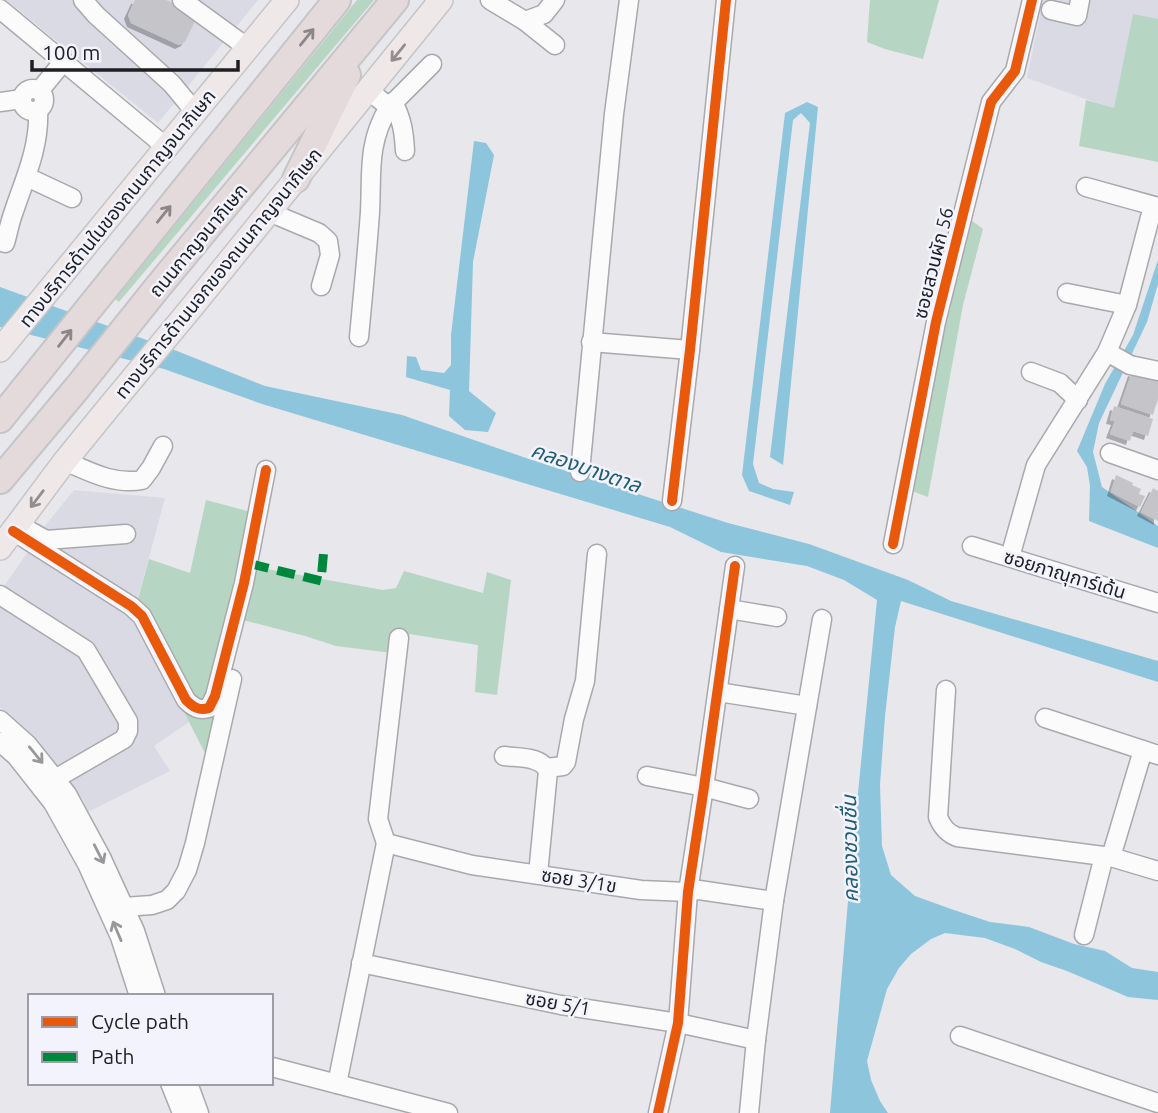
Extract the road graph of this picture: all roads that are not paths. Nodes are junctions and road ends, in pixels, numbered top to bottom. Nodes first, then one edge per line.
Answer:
1 (182, 0) edge
2 (287, 0) edge
3 (337, 0) edge
4 (395, 0) edge
5 (441, 0) edge
6 (490, 0) edge
7 (555, 0) edge
8 (629, 0) edge
9 (726, 0) edge
10 (1032, 0) edge
11 (1080, 0) edge
12 (82, 1) edge
13 (0, 9) edge
14 (1051, 10) dead end
15 (525, 21) junction
16 (368, 33) junction
17 (555, 45) dead end
18 (248, 48) junction
19 (64, 61) junction
20 (432, 64) dead end
21 (40, 90) junction
22 (368, 90) junction
23 (22, 99) junction
24 (0, 102) edge
25 (391, 105) junction
26 (38, 110) junction
27 (195, 112) junction
28 (166, 147) junction
29 (405, 150) dead end
30 (27, 177) junction
31 (296, 179) junction
32 (1086, 187) dead end
33 (72, 198) dead end
34 (1156, 207) edge
35 (7, 211) edge
36 (270, 212) junction
37 (5, 243) dead end
38 (321, 286) dead end
39 (1068, 293) dead end
40 (1127, 305) junction
41 (359, 337) dead end
42 (591, 342) junction
43 (0, 350) edge
44 (690, 350) junction
45 (1118, 358) junction
46 (1158, 371) edge
47 (1031, 372) dead end
48 (1078, 400) junction
49 (0, 419) edge
50 (163, 446) dead end
51 (1110, 453) dead end
52 (65, 461) junction
53 (266, 470) dead end
54 (1158, 470) edge
55 (580, 472) dead end
56 (0, 480) edge
57 (672, 501) dead end
58 (125, 534) dead end
59 (10, 535) edge
60 (893, 544) dead end
61 (972, 546) dead end
62 (597, 554) dead end
63 (1010, 557) junction
64 (735, 566) dead end
65 (0, 595) edge
66 (1158, 603) edge
67 (729, 609) junction
68 (777, 617) dead end
69 (822, 619) dead end
70 (400, 638) dead end
71 (232, 679) dead end
72 (946, 690) dead end
73 (718, 692) junction
74 (807, 706) junction
75 (1045, 718) dead end
76 (0, 720) edge
77 (0, 743) edge
78 (1151, 752) edge
79 (504, 756) dead end
80 (547, 768) junction
81 (647, 776) dead end
82 (49, 784) junction
83 (705, 788) junction
84 (749, 799) dead end
85 (69, 815) junction
86 (386, 843) junction
87 (1108, 857) junction
88 (1158, 871) edge
89 (538, 874) junction
90 (688, 892) junction
91 (774, 901) junction
92 (124, 907) junction
93 (1084, 935) dead end
94 (361, 963) junction
95 (138, 994) edge
96 (155, 994) edge
97 (678, 1023) junction
98 (960, 1035) dead end
99 (756, 1040) junction
100 (273, 1067) edge
101 (337, 1084) junction
102 (171, 1085) edge
103 (189, 1085) edge
104 (1158, 1103) edge
105 (379, 1104) edge
106 (182, 1113) edge
107 (199, 1113) edge
108 (448, 1113) edge
109 (658, 1113) edge
110 (749, 1113) edge

1 - 18 street
2 - 18 main road, ทางบริการด้านในของถนนกาญจนาภิเษก
49 -> 3 highway
4 - 16 highway, ถนนกาญจนาภิเษก
5 -> 22 main road, ทางบริการด้านนอกของถนนกาญจนาภิเษก
6 - 15 street
7 - 15 street
8 - 42 street
9 - 44 street
10 - 60 street, ซอยสวนผัก 56
11 - 14 street
12 - 27 street
13 - 19 street
15 - 17 street
16 - 31 highway
16 - 56 highway, ถนนกาญจนาภิเษก
18 - 27 main road, ทางบริการด้านในของถนนกาญจนาภิเษก
19 - 21 street
19 - 28 street
20 - 25 street
21 - 23 street
21 - 26 street
22 - 25 street
22 - 31 main road, ทางบริการด้านนอกของถนนกาญจนาภิเษก
23 - 24 street
23 - 26 street
25 - 29 street
25 - 41 street
26 - 30 street
27 - 28 main road, ทางบริการด้านในของถนนกาญจนาภิเษก
28 - 43 main road, ทางบริการด้านในของถนนกาญจนาภิเษก
30 - 33 street
30 - 35 street
31 - 36 main road, ทางบริการด้านนอกของถนนกาญจนาภิเษก
32 - 34 street
34 - 40 street
35 - 37 street
36 - 38 street
36 - 52 main road, ทางบริการด้านนอกของถนนกาญจนาภิเษก
39 - 40 street
40 - 45 street
42 - 44 street
42 - 55 street
44 - 57 street
45 - 46 street
45 - 48 street
47 - 48 street
48 - 63 street
50 - 52 street
51 - 54 street
52 -> 59 main road, ทางบริการด้านนอกของถนนกาญจนาภิเษก
53 - 59 street
58 - 59 street
61 - 63 street, ซอยภาณุการ์เด้น
62 - 80 street
63 - 66 street, ซอยภาณุการ์เด้น
64 - 67 street
65 - 82 street
67 - 68 street
67 - 73 street
69 - 74 street
70 - 86 street
71 - 92 street
72 - 87 street
73 - 74 street
73 - 83 street
74 - 91 street
75 - 78 street
76 -> 82 street
77 - 82 street
78 - 87 street
79 - 80 street
80 - 89 street
81 - 83 street
82 - 85 street
83 - 84 street
83 - 90 street
85 -> 92 street
95 -> 85 street
86 - 89 street, ซอย 3/1ข
86 - 94 street
87 - 88 street
87 - 93 street
89 - 90 street, ซอย 3/1ข
90 - 91 street, ซอย 3/1ข
90 - 97 street
91 - 99 street
92 - 96 street
94 - 97 street, ซอย 5/1
94 - 101 street
97 - 99 street, ซอย 5/1
97 - 109 street
98 - 104 street
99 - 110 street
100 - 101 street
101 - 105 street
102 - 106 street
103 - 107 street
105 - 108 street

